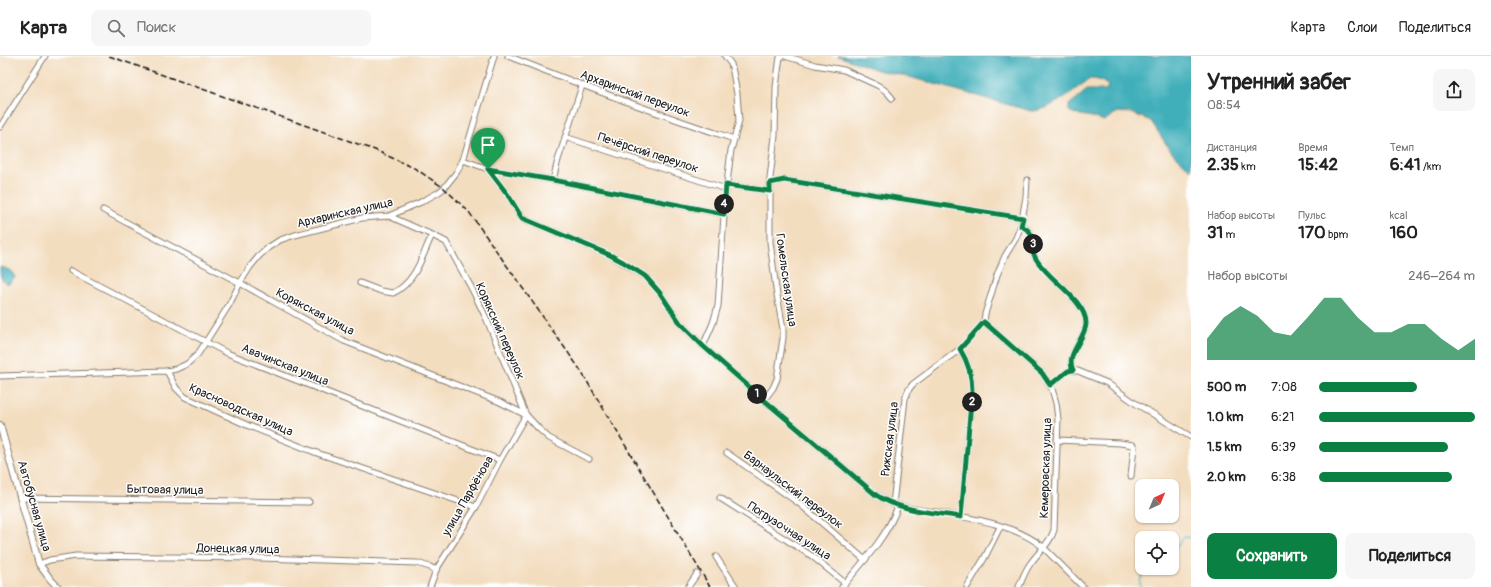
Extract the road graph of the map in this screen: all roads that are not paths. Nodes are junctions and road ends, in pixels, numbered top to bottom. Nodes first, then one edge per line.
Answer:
1 (45, 56) edge
2 (494, 56) edge
3 (508, 56) edge
4 (725, 56) edge
5 (783, 56) edge
6 (582, 86) junction
7 (892, 98) dead end
8 (0, 127) edge
9 (565, 137) junction
10 (734, 139) junction
11 (463, 160) junction
12 (488, 169) junction
13 (553, 180) junction
14 (1027, 180) dead end
15 (770, 183) junction
16 (726, 187) junction
17 (770, 191) junction
18 (102, 210) dead end
19 (724, 214) junction
20 (390, 216) junction
21 (1023, 218) junction
22 (1021, 226) junction
23 (432, 235) junction
24 (70, 271) dead end
25 (240, 283) junction
26 (360, 284) dead end
27 (984, 322) junction
28 (205, 342) junction
29 (703, 346) junction
30 (960, 349) junction
31 (1073, 370) junction
32 (167, 371) junction
33 (0, 376) edge
34 (1050, 385) junction
35 (764, 400) junction
36 (526, 415) junction
37 (0, 425) edge
38 (1191, 437) edge
39 (1057, 440) junction
40 (727, 453) dead end
41 (589, 459) dead end
42 (500, 460) junction
43 (1132, 476) dead end
44 (20, 498) junction
45 (720, 498) dead end
46 (309, 502) dead end
47 (893, 504) junction
48 (898, 506) junction
49 (476, 507) junction
50 (961, 517) junction
51 (1000, 527) junction
52 (1043, 547) junction
53 (716, 557) dead end
54 (865, 560) junction
55 (39, 564) junction
56 (436, 570) junction
57 (697, 574) dead end
58 (843, 585) edge
59 (58, 587) edge
60 (430, 587) edge
61 (688, 587) edge
62 (736, 587) edge
63 (967, 587) edge
64 (1019, 587) edge
65 (1083, 587) edge

1 - 8 street
2 - 11 street, Архаринская улица
3 - 6 street, Архаринский переулок
4 - 10 street
5 - 7 street
5 - 15 street, Гомельская улица
6 - 9 street
6 - 10 street, Архаринский переулок
9 - 13 street
9 - 16 street, Печёрский переулок
10 - 16 street
11 - 12 street
11 - 20 street, Архаринская улица
12 - 13 street
12 - 29 street
13 - 19 street
14 - 21 street
15 - 17 street, Гомельская улица
15 - 21 street
16 - 17 street, Печёрский переулок
16 - 19 street
17 - 35 street, Гомельская улица
18 - 25 street, Корякская улица
19 - 29 street
20 - 23 street, Корякский переулок
20 - 25 street, Архаринская улица
21 - 22 street
22 - 27 street
22 - 31 street
23 - 26 street
23 - 36 street, Корякский переулок
24 - 28 street, Авачинская улица
25 - 28 street, Архаринская улица
25 - 36 street, Корякская улица
27 - 30 street, Рижская улица
27 - 34 street, Кемеровская улица
28 - 32 street, Архаринская улица
28 - 42 street, Авачинская улица
29 - 35 street
30 - 47 street, Рижская улица
30 - 50 street
31 - 34 street
31 - 38 street
32 - 33 street
32 - 49 street, Красноводская улица
34 - 39 street, Кемеровская улица
35 - 47 street
36 - 41 street, Корякский переулок
36 - 42 street, улица Парфёнова
37 - 44 street, Автобусная улица
39 - 43 street
39 - 52 street, Кемеровская улица
40 - 54 street, Барнаульский переулок
42 - 49 street, улица Парфёнова
44 - 46 street, Бытовая улица
44 - 55 street, Автобусная улица
45 - 58 street, Погрузочная улица
47 - 48 street
48 - 50 street
48 - 54 street
49 - 56 street, улица Парфёнова
50 - 51 street
51 - 52 street
51 - 63 street
52 - 64 street, Кемеровская улица
52 - 65 street
53 - 62 street
54 - 58 street
55 - 56 street, Донецкая улица
55 - 59 street, Автобусная улица
56 - 60 street, улица Парфёнова
57 - 61 street

